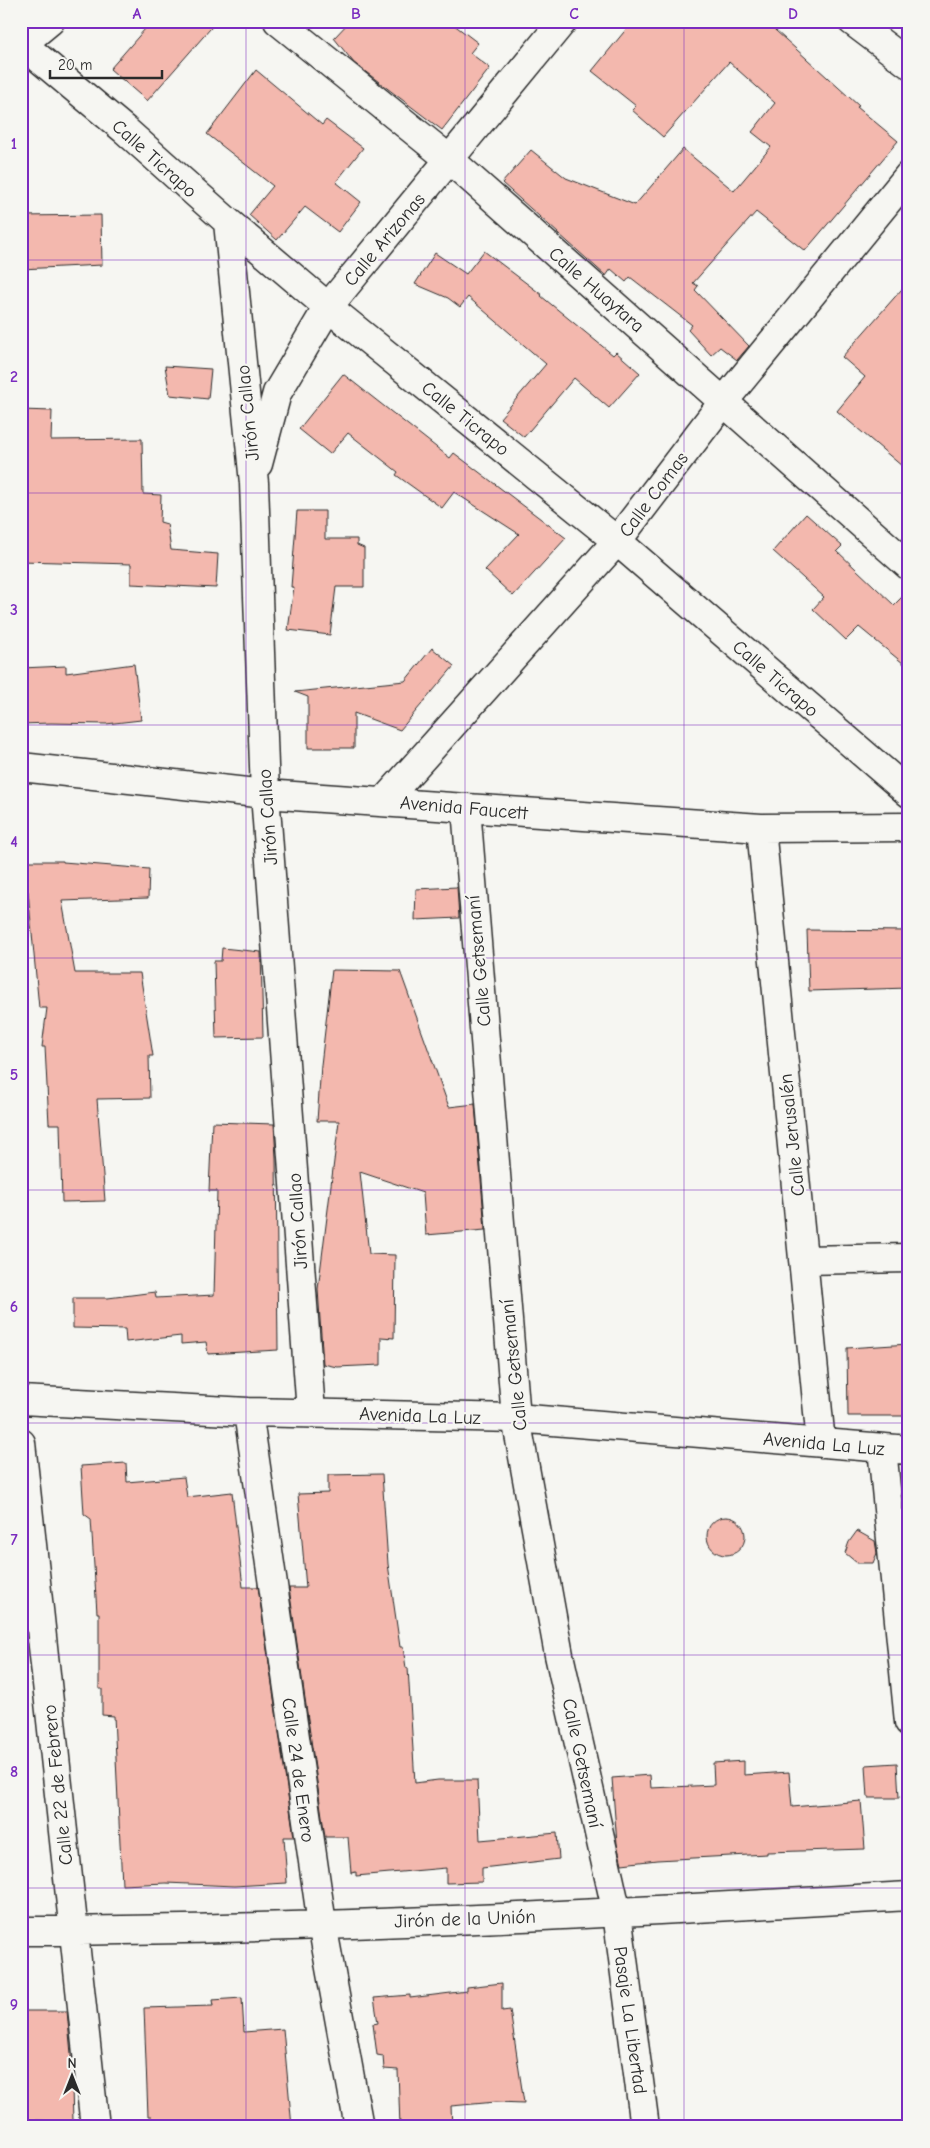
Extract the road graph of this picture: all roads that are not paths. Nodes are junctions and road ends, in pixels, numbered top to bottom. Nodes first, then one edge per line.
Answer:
1 (50, 21) edge
2 (278, 21) edge
3 (563, 21) edge
4 (852, 21) edge
5 (22, 45) edge
6 (909, 64) edge
7 (450, 160) junction
8 (909, 175) edge
9 (228, 222) junction
10 (328, 307) junction
11 (724, 401) junction
12 (254, 483) junction
13 (617, 540) junction
14 (909, 566) edge
15 (21, 767) edge
16 (909, 793) edge
17 (265, 794) junction
18 (384, 801) junction
19 (466, 808) junction
20 (909, 827) edge
21 (761, 828) junction
22 (909, 1258) edge
23 (803, 1260) junction
24 (21, 1400) edge
25 (248, 1412) junction
26 (311, 1412) junction
27 (516, 1418) junction
28 (21, 1443) edge
29 (821, 1443) junction
30 (896, 1449) edge
31 (909, 1722) edge
32 (909, 1896) edge
33 (617, 1912) junction
34 (322, 1924) junction
35 (21, 1931) edge
36 (72, 1931) junction
37 (95, 2127) edge
38 (359, 2127) edge
39 (645, 2127) edge

1 - 5 street
2 - 7 street, Calle Huaytara
3 - 7 street, Calle Arizonas
4 - 6 street
5 - 9 street, Calle Ticrapo
7 - 10 street, Calle Arizonas
7 - 11 street, Calle Huaytara
8 - 11 street, Calle Comas
9 - 10 street, Calle Ticrapo
9 - 12 street, Jirón Callao
10 - 12 street, Calle Arizonas
10 - 13 street, Calle Ticrapo
11 - 13 street, Calle Comas
11 - 14 street, Calle Huaytara
12 - 17 street, Jirón Callao
13 - 16 street, Calle Ticrapo
13 - 18 street, Calle Comas
15 - 17 street, Avenida Faucett
17 - 18 street, Avenida Faucett
17 - 26 street, Jirón Callao
18 - 19 street, Avenida Faucett
19 - 21 street, Avenida Faucett
19 - 27 street, Calle Getsemaní
20 - 21 street, Avenida Faucett
21 - 23 street, Calle Jerusalén
22 - 23 street
23 - 29 street, Calle Jerusalén
24 - 25 street, Avenida La Luz
25 - 26 street, Avenida La Luz
25 - 34 street, Calle 24 de Enero
26 - 27 street, Avenida La Luz
27 - 29 street, Avenida La Luz
27 - 33 street, Calle Getsemaní
28 - 36 street, Calle 22 de Febrero
29 - 30 street, Avenida La Luz
30 - 31 street
32 - 33 street, Jirón de la Unión
33 - 34 street, Jirón de la Unión
33 - 39 street, Pasaje La Libertad
34 - 36 street, Jirón de la Unión
34 - 38 street, Calle 24 de Enero
35 - 36 street, Jirón de la Unión
36 - 37 street, Calle 22 de Febrero

